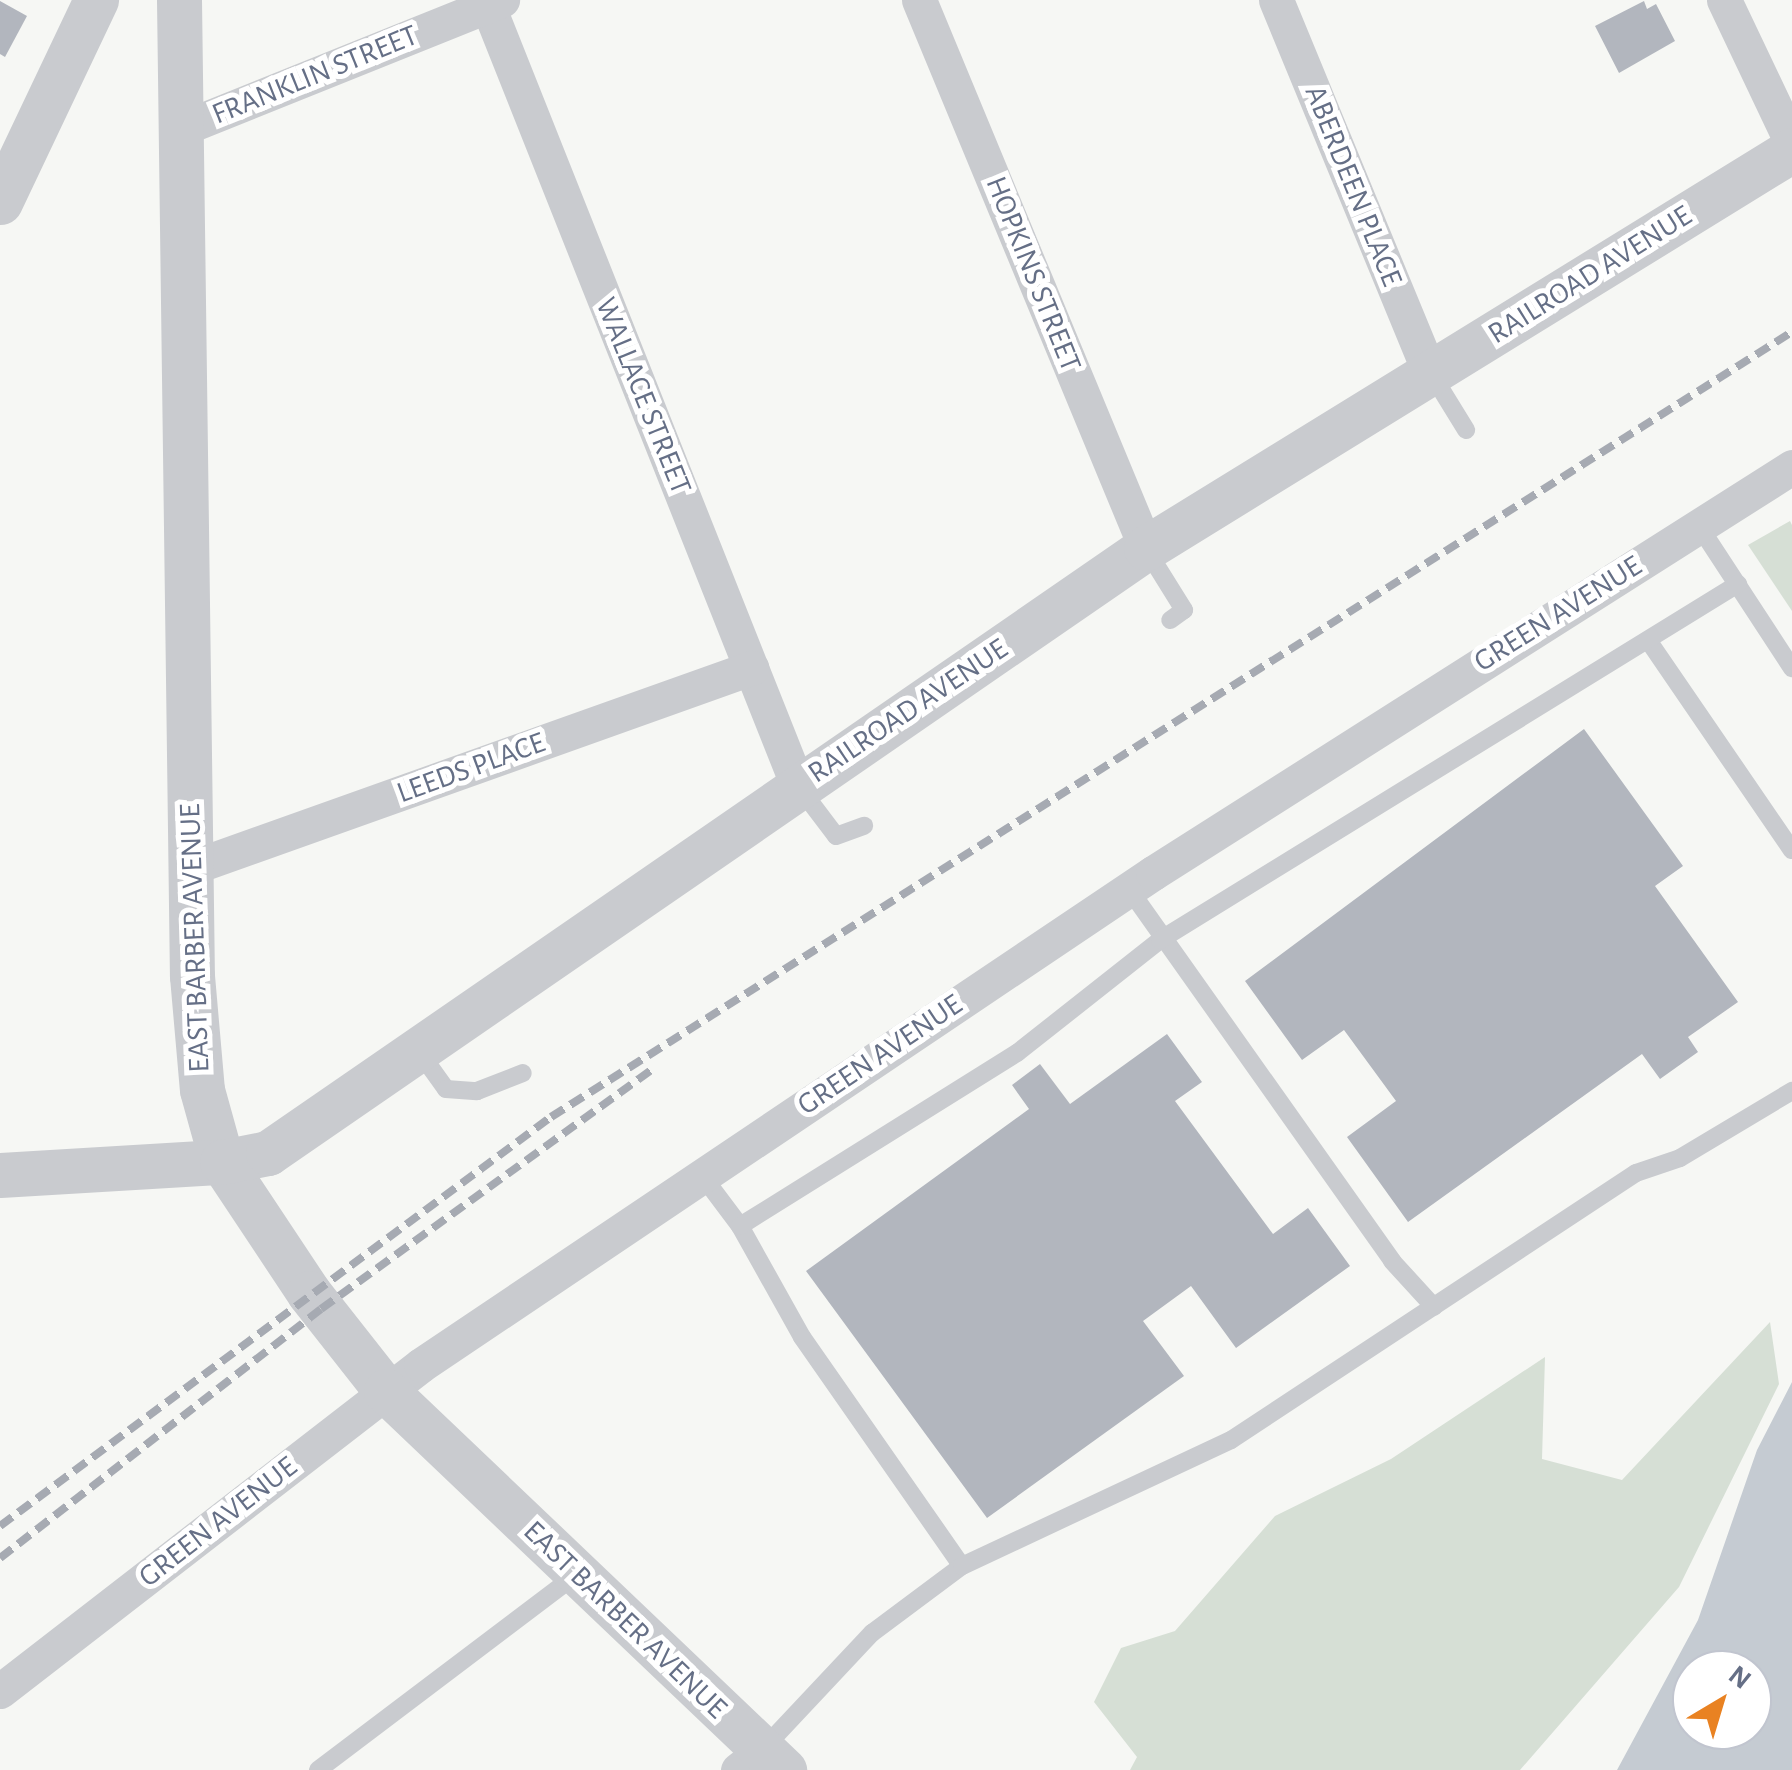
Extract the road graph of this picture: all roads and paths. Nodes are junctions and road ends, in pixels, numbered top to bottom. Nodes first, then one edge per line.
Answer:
1 (96, 0) edge
2 (179, 0) edge
3 (919, 0) edge
4 (1276, 0) edge
5 (1724, 0) edge
6 (495, 3) edge
7 (183, 128) junction
8 (1792, 147) edge
9 (5, 180) edge
10 (1430, 373) junction
11 (1466, 430) dead end
12 (1792, 467) edge
13 (1699, 526) junction
14 (1146, 548) junction
15 (1738, 584) junction
16 (1170, 620) dead end
17 (1650, 643) junction
18 (751, 668) junction
19 (1792, 668) edge
20 (798, 786) junction
21 (864, 826) dead end
22 (1792, 850) edge
23 (190, 868) junction
24 (1128, 889) junction
25 (1160, 940) junction
26 (418, 1050) junction
27 (523, 1073) dead end
28 (1792, 1090) edge
29 (222, 1162) junction
30 (701, 1174) junction
31 (0, 1175) edge
32 (740, 1226) junction
33 (1434, 1307) junction
34 (386, 1391) junction
35 (962, 1566) junction
36 (576, 1574) junction
37 (0, 1691) edge
38 (761, 1764) edge
39 (318, 1770) edge

1 - 9 street
2 - 7 street, EAST BARBER AVENUE
3 - 14 street, HOPKINS STREET
4 - 10 street, ABERDEEN PLACE
5 - 8 street
6 - 7 street, FRANKLIN STREET
6 - 18 street, WALLACE STREET
7 - 23 street, EAST BARBER AVENUE
8 - 10 street, RAILROAD AVENUE
10 - 11 lane
10 - 14 street, RAILROAD AVENUE
12 - 13 street, GREEN AVENUE
13 - 15 lane
13 - 24 street, GREEN AVENUE
14 - 16 lane
14 - 20 street, RAILROAD AVENUE
15 - 17 lane
15 - 19 lane
17 - 22 lane
17 - 25 lane
18 - 20 street, WALLACE STREET
18 - 23 street, LEEDS PLACE
20 - 21 lane
20 - 26 street, RAILROAD AVENUE
23 - 29 street, EAST BARBER AVENUE
24 - 25 lane
24 - 30 street, GREEN AVENUE
25 - 32 lane
25 - 33 lane
26 - 27 lane
26 - 29 street, RAILROAD AVENUE
28 - 33 lane
29 - 31 street, RAILROAD AVENUE
29 - 34 street, EAST BARBER AVENUE
30 - 32 lane
30 - 34 street, GREEN AVENUE
32 - 35 lane
33 - 35 lane
34 - 36 street, EAST BARBER AVENUE
34 - 37 street, GREEN AVENUE
35 - 38 lane
36 - 38 street, EAST BARBER AVENUE
36 - 39 lane

